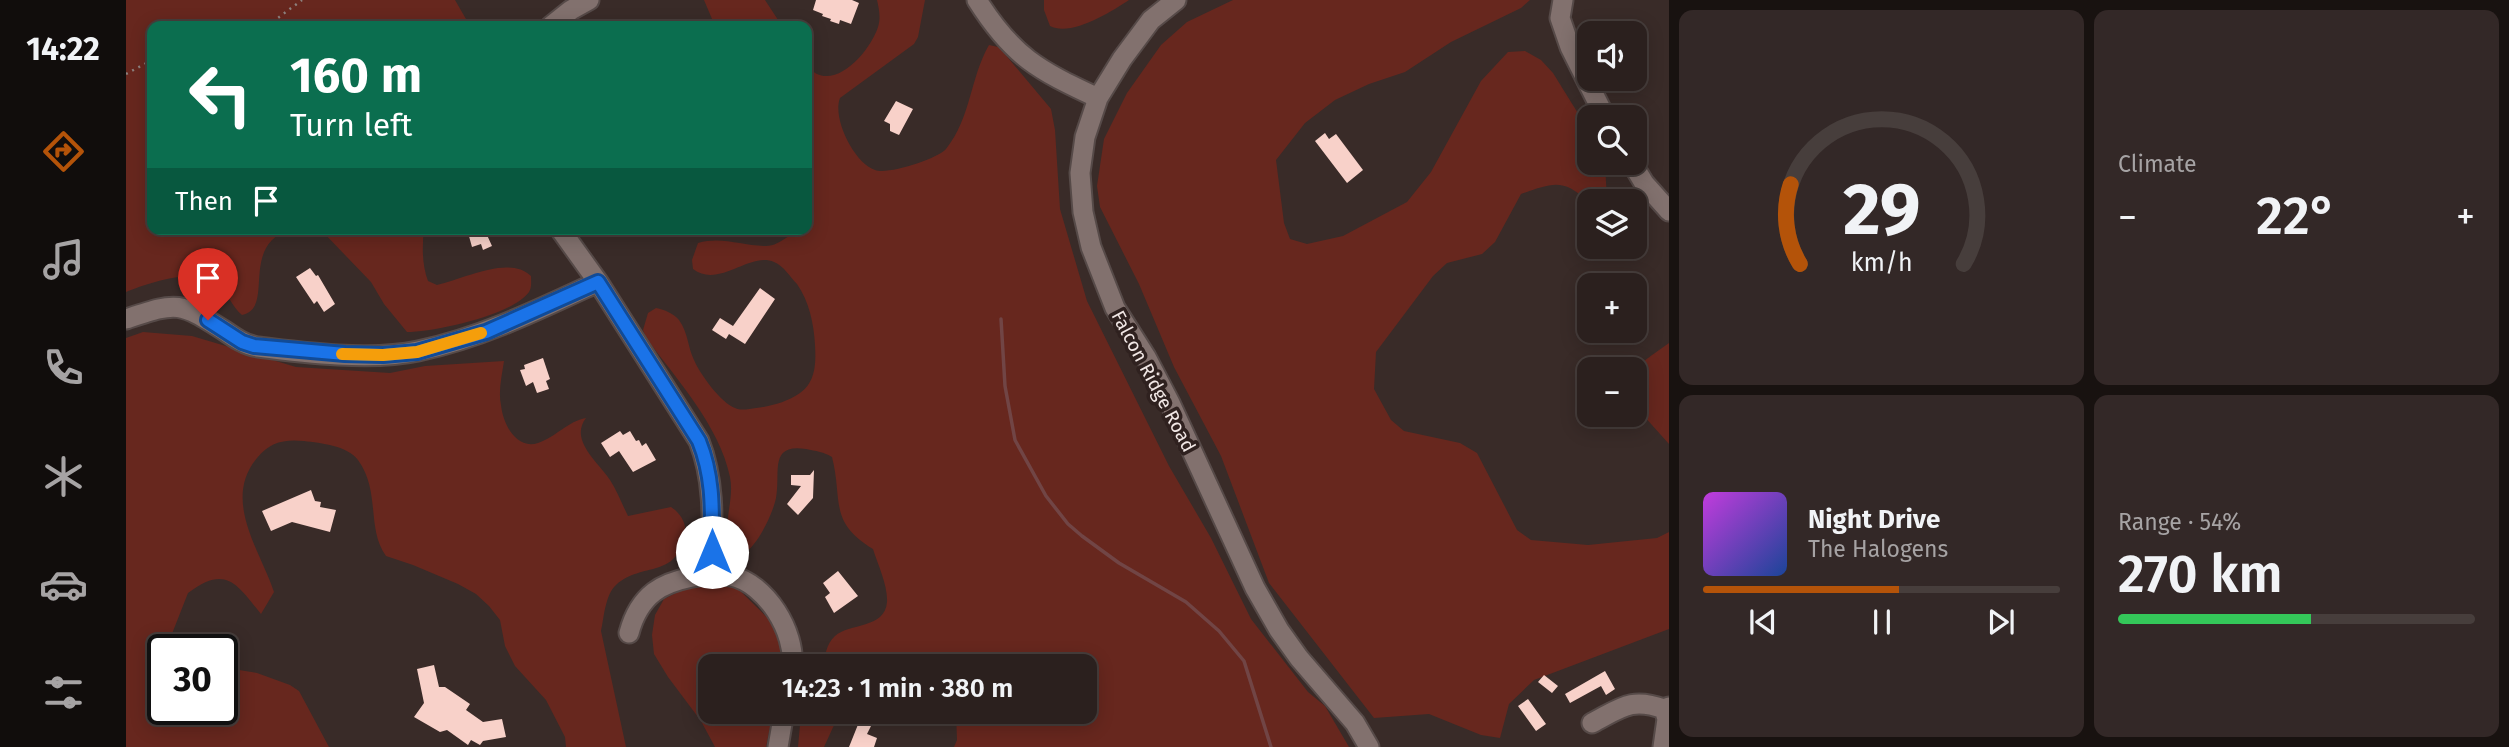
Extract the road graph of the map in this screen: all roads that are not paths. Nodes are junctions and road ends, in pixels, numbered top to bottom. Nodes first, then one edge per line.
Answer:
1 (589, 0) edge
2 (977, 0) edge
3 (1176, 0) edge
4 (1563, 0) edge
5 (557, 21) edge
6 (1098, 98) junction
7 (1599, 105) edge
8 (1639, 175) edge
9 (1669, 211) edge
10 (565, 235) edge
11 (598, 282) junction
12 (126, 319) edge
13 (711, 574) junction
14 (629, 633) dead end
15 (791, 654) edge
16 (1667, 708) edge
17 (1592, 723) dead end
18 (782, 724) edge
19 (778, 747) edge
20 (1369, 747) edge
21 (1662, 747) edge

1 - 5 street
2 - 6 street
3 - 6 street, Falcon Ridge Road
4 - 7 street
6 - 20 street, Falcon Ridge Road
8 - 9 street
10 - 11 street
11 - 12 street
11 - 13 street
13 - 14 street
13 - 15 street
16 - 17 street
16 - 21 street
18 - 19 street

